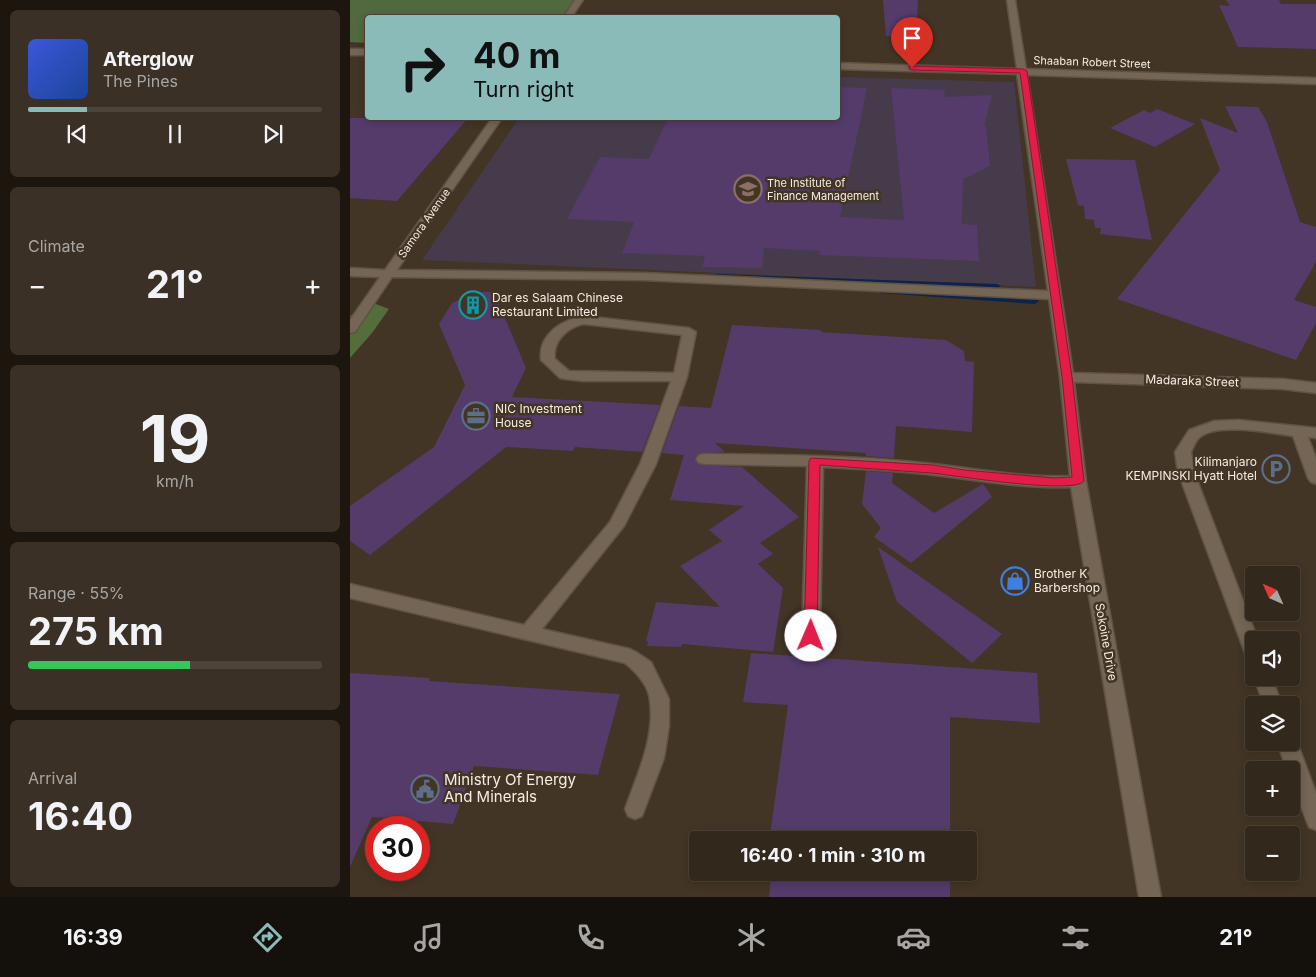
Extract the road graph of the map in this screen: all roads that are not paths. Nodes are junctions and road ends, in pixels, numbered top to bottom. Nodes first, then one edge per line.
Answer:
1 (579, 0) edge
2 (1011, 0) edge
3 (569, 15) edge
4 (350, 52) edge
5 (365, 52) edge
6 (840, 66) edge
7 (1023, 71) junction
8 (1316, 81) edge
9 (496, 120) edge
10 (350, 272) edge
11 (388, 274) junction
12 (1054, 295) junction
13 (350, 329) edge
14 (1067, 377) junction
15 (680, 378) junction
16 (1316, 388) edge
17 (1298, 430) junction
18 (1316, 433) edge
19 (704, 459) dead end
20 (815, 461) junction
21 (1316, 478) edge
22 (1078, 481) junction
23 (350, 592) edge
24 (1246, 631) edge
25 (528, 633) junction
26 (811, 636) dead end
27 (1290, 751) edge
28 (635, 809) dead end
29 (1316, 820) edge
30 (1150, 897) edge

1 - 3 street
2 - 7 street, Sokoine Drive
4 - 5 street
6 - 7 street, Shaaban Robert Street
7 - 8 street, Shaaban Robert Street
7 - 12 street, Sokoine Drive
9 - 11 street, Samora Avenue
10 - 11 street
11 - 12 street
11 - 13 street, Samora Avenue
12 - 14 street, Sokoine Drive
14 - 16 street, Madaraka Street
14 - 22 street, Sokoine Drive
15 - 15 street
15 - 25 street
17 - 18 street
17 - 21 street
17 - 24 street
19 - 20 street
20 - 22 street
20 - 26 street
22 - 30 street, Sokoine Drive
23 - 25 street
25 - 28 street
27 - 29 street

